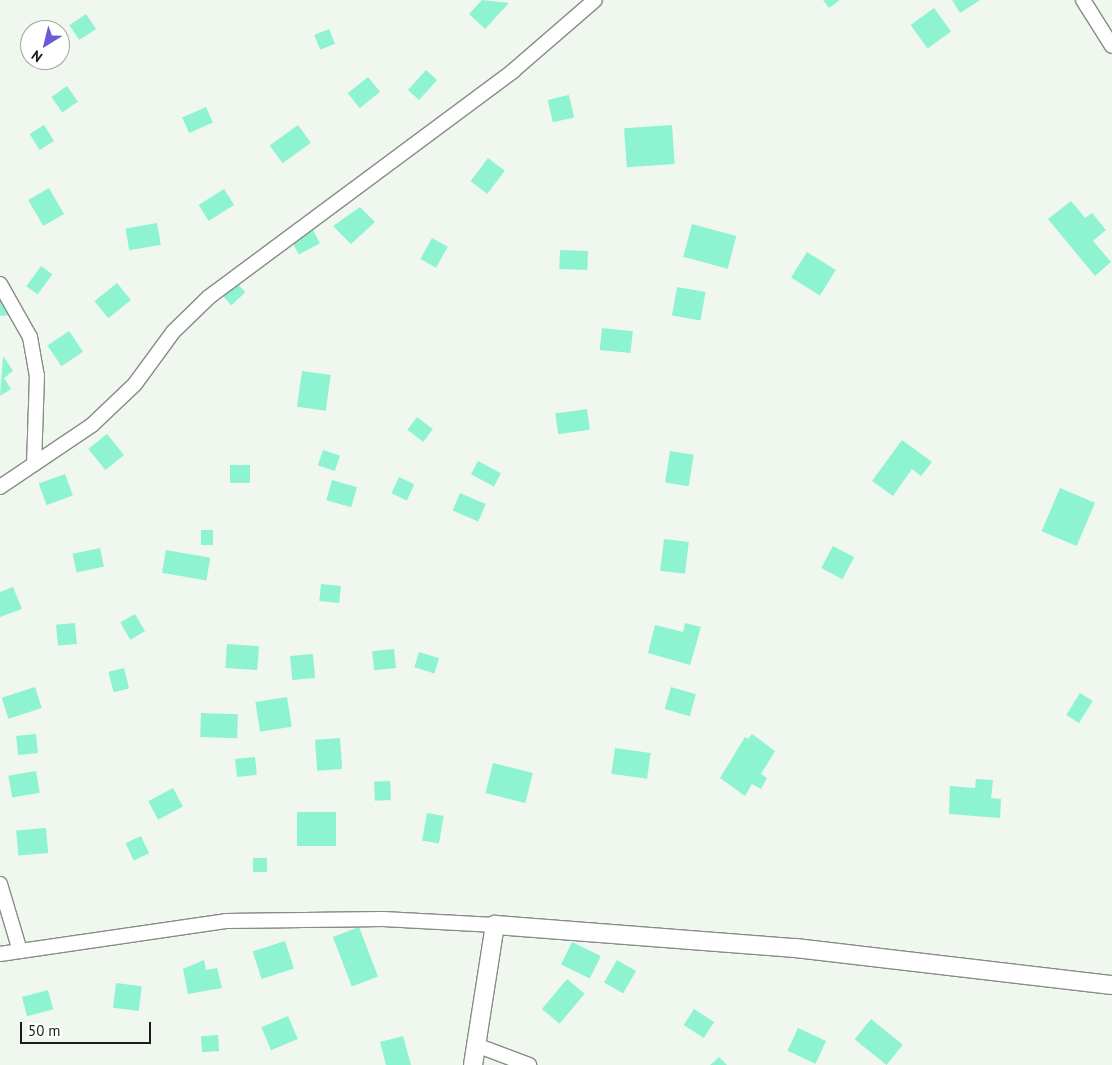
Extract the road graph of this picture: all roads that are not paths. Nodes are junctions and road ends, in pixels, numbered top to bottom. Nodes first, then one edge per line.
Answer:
1 (595, 0) edge
2 (1083, 0) edge
3 (1112, 46) edge
4 (0, 284) edge
5 (34, 464) junction
6 (0, 487) edge
7 (0, 884) edge
8 (495, 925) junction
9 (20, 951) junction
10 (0, 954) edge
11 (1112, 985) edge
12 (476, 1045) junction
13 (473, 1065) edge
14 (530, 1065) edge

1 - 5 street
2 - 3 street
4 - 5 street
5 - 6 street
7 - 9 street
8 - 9 street
8 - 11 street
8 - 12 street
9 - 10 street
12 - 13 street
12 - 14 street

